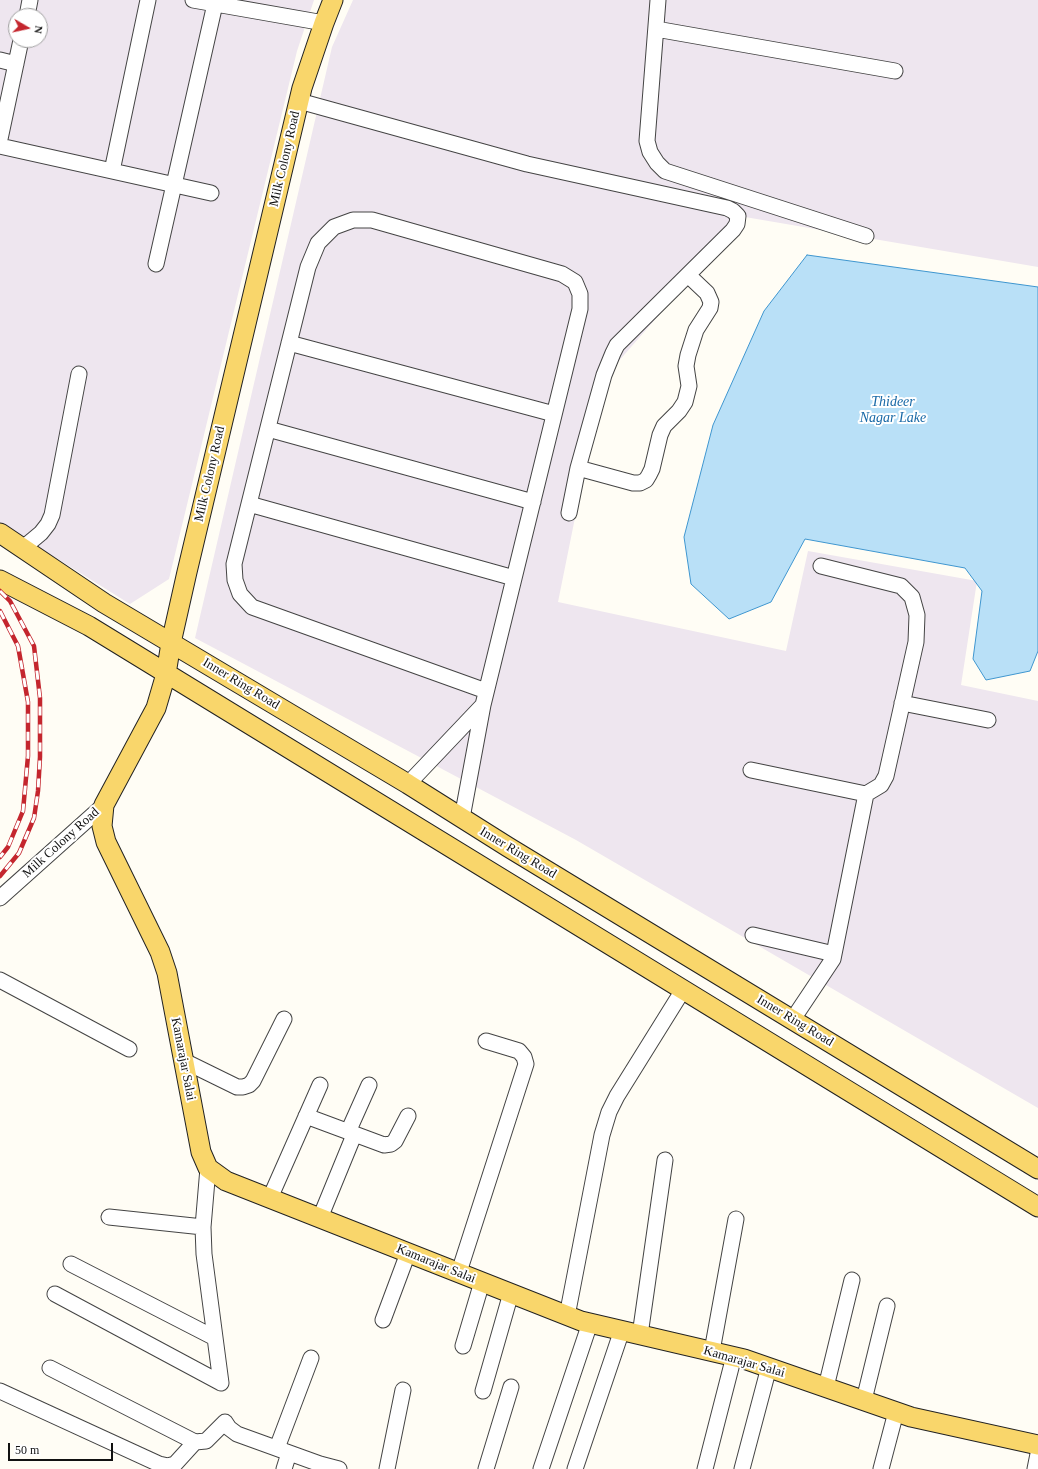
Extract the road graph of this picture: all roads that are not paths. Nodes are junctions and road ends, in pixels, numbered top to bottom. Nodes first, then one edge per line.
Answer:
1 (148, 0) edge
2 (193, 0) edge
3 (333, 0) edge
4 (658, 0) edge
5 (215, 4) junction
6 (324, 23) junction
7 (656, 29) junction
8 (19, 48) edge
9 (0, 60) edge
10 (16, 64) junction
11 (895, 71) dead end
12 (299, 101) junction
13 (0, 139) edge
14 (0, 146) edge
15 (112, 171) junction
16 (173, 185) junction
17 (211, 193) dead end
18 (866, 236) dead end
19 (156, 264) dead end
20 (688, 275) junction
21 (289, 343) junction
22 (79, 374) dead end
23 (554, 414) junction
24 (268, 429) junction
25 (578, 468) junction
26 (533, 502) junction
27 (249, 504) junction
28 (568, 513) dead end
29 (0, 533) edge
30 (23, 548) junction
31 (821, 566) dead end
32 (514, 578) junction
33 (0, 580) edge
34 (170, 642) junction
35 (166, 674) junction
36 (485, 698) junction
37 (902, 703) junction
38 (988, 720) dead end
39 (751, 770) dead end
40 (408, 784) junction
41 (866, 794) junction
42 (104, 805) junction
43 (462, 818) junction
44 (0, 898) edge
45 (753, 935) dead end
46 (834, 954) junction
47 (0, 980) edge
48 (683, 990) junction
49 (793, 1019) junction
50 (284, 1020) dead end
51 (486, 1041) dead end
52 (129, 1049) dead end
53 (184, 1061) junction
54 (320, 1085) dead end
55 (369, 1085) dead end
56 (306, 1116) junction
57 (408, 1116) dead end
58 (351, 1133) junction
59 (665, 1160) dead end
60 (208, 1168) junction
61 (1038, 1169) edge
62 (270, 1198) junction
63 (1038, 1207) edge
64 (109, 1217) dead end
65 (320, 1218) junction
66 (736, 1219) dead end
67 (203, 1227) junction
68 (408, 1252) junction
69 (71, 1264) dead end
70 (459, 1272) junction
71 (852, 1280) dead end
72 (482, 1282) junction
73 (511, 1293) junction
74 (55, 1294) dead end
75 (887, 1306) dead end
76 (567, 1316) junction
77 (383, 1320) dead end
78 (590, 1323) junction
79 (622, 1330) junction
80 (640, 1335) junction
81 (215, 1338) junction
82 (463, 1346) dead end
83 (712, 1351) junction
84 (734, 1356) junction
85 (311, 1358) dead end
86 (769, 1367) junction
87 (50, 1368) dead end
88 (511, 1387) dead end
89 (826, 1387) junction
90 (403, 1390) dead end
91 (0, 1391) edge
92 (483, 1392) dead end
93 (864, 1400) junction
94 (896, 1412) junction
95 (195, 1442) junction
96 (1038, 1445) edge
97 (283, 1450) junction
98 (1038, 1454) edge
99 (284, 1469) edge
100 (340, 1469) edge
101 (387, 1469) edge
102 (486, 1469) edge
103 (541, 1469) edge
104 (575, 1469) edge
105 (705, 1469) edge
106 (742, 1469) edge
107 (881, 1469) edge
108 (1035, 1469) edge

1 - 15 street
2 - 5 street
3 - 6 main road, Milk Colony Road
4 - 7 street
5 - 6 street
5 - 16 street
6 - 12 main road, Milk Colony Road
7 - 11 street
7 - 18 street
8 - 10 street
9 - 10 street
10 - 13 street
12 - 20 street
12 - 34 main road, Milk Colony Road
14 - 15 street
15 - 16 street
16 - 17 street
16 - 19 street
20 - 25 street
20 - 25 street
21 - 23 street
21 - 23 street
21 - 24 street
22 - 30 street
23 - 26 street
24 - 26 street
24 - 27 street
25 - 28 street
26 - 32 street
27 - 32 street
27 - 36 street
29 - 30 main road, Inner Ring Road
30 - 34 main road, Inner Ring Road
31 - 37 street
32 - 36 street
33 - 35 main road
34 - 35 main road, Milk Colony Road
34 - 40 main road, Inner Ring Road
35 - 42 main road, Milk Colony Road
35 - 48 main road
36 - 40 street
36 - 43 street
37 - 38 street
37 - 41 street
39 - 41 street
40 - 43 main road, Inner Ring Road
41 - 46 street
42 - 44 street, Milk Colony Road
42 - 53 main road, Kamarajar Salai
43 - 49 main road, Inner Ring Road
45 - 46 street
46 - 49 street
47 - 52 street
48 - 63 main road
48 - 76 street
49 - 61 main road, Inner Ring Road
50 - 53 street
51 - 70 street
53 - 60 main road, Kamarajar Salai
54 - 56 street
55 - 58 street
56 - 58 street
56 - 62 street
57 - 58 street
58 - 65 street
59 - 80 street
60 - 62 main road, Kamarajar Salai
60 - 67 street
62 - 65 main road, Kamarajar Salai
64 - 67 street
65 - 68 main road, Kamarajar Salai
66 - 83 street
67 - 81 street
68 - 70 main road, Kamarajar Salai
68 - 77 street
69 - 81 street
70 - 72 main road, Kamarajar Salai
71 - 89 street
72 - 73 main road, Kamarajar Salai
72 - 82 street
73 - 76 main road, Kamarajar Salai
73 - 92 street
74 - 81 street
75 - 93 street
76 - 78 main road, Kamarajar Salai
78 - 79 main road, Kamarajar Salai
78 - 103 street
79 - 80 main road, Kamarajar Salai
79 - 104 street
80 - 83 main road, Kamarajar Salai
83 - 84 main road, Kamarajar Salai
84 - 86 main road, Kamarajar Salai
84 - 105 street
85 - 97 street
86 - 89 main road, Kamarajar Salai
86 - 106 street
87 - 95 street
88 - 102 street
89 - 93 main road, Kamarajar Salai
90 - 101 street
91 - 95 street
93 - 94 main road, Kamarajar Salai
94 - 96 main road, Kamarajar Salai
94 - 107 street
95 - 97 street
97 - 99 street
97 - 100 street
98 - 108 street

